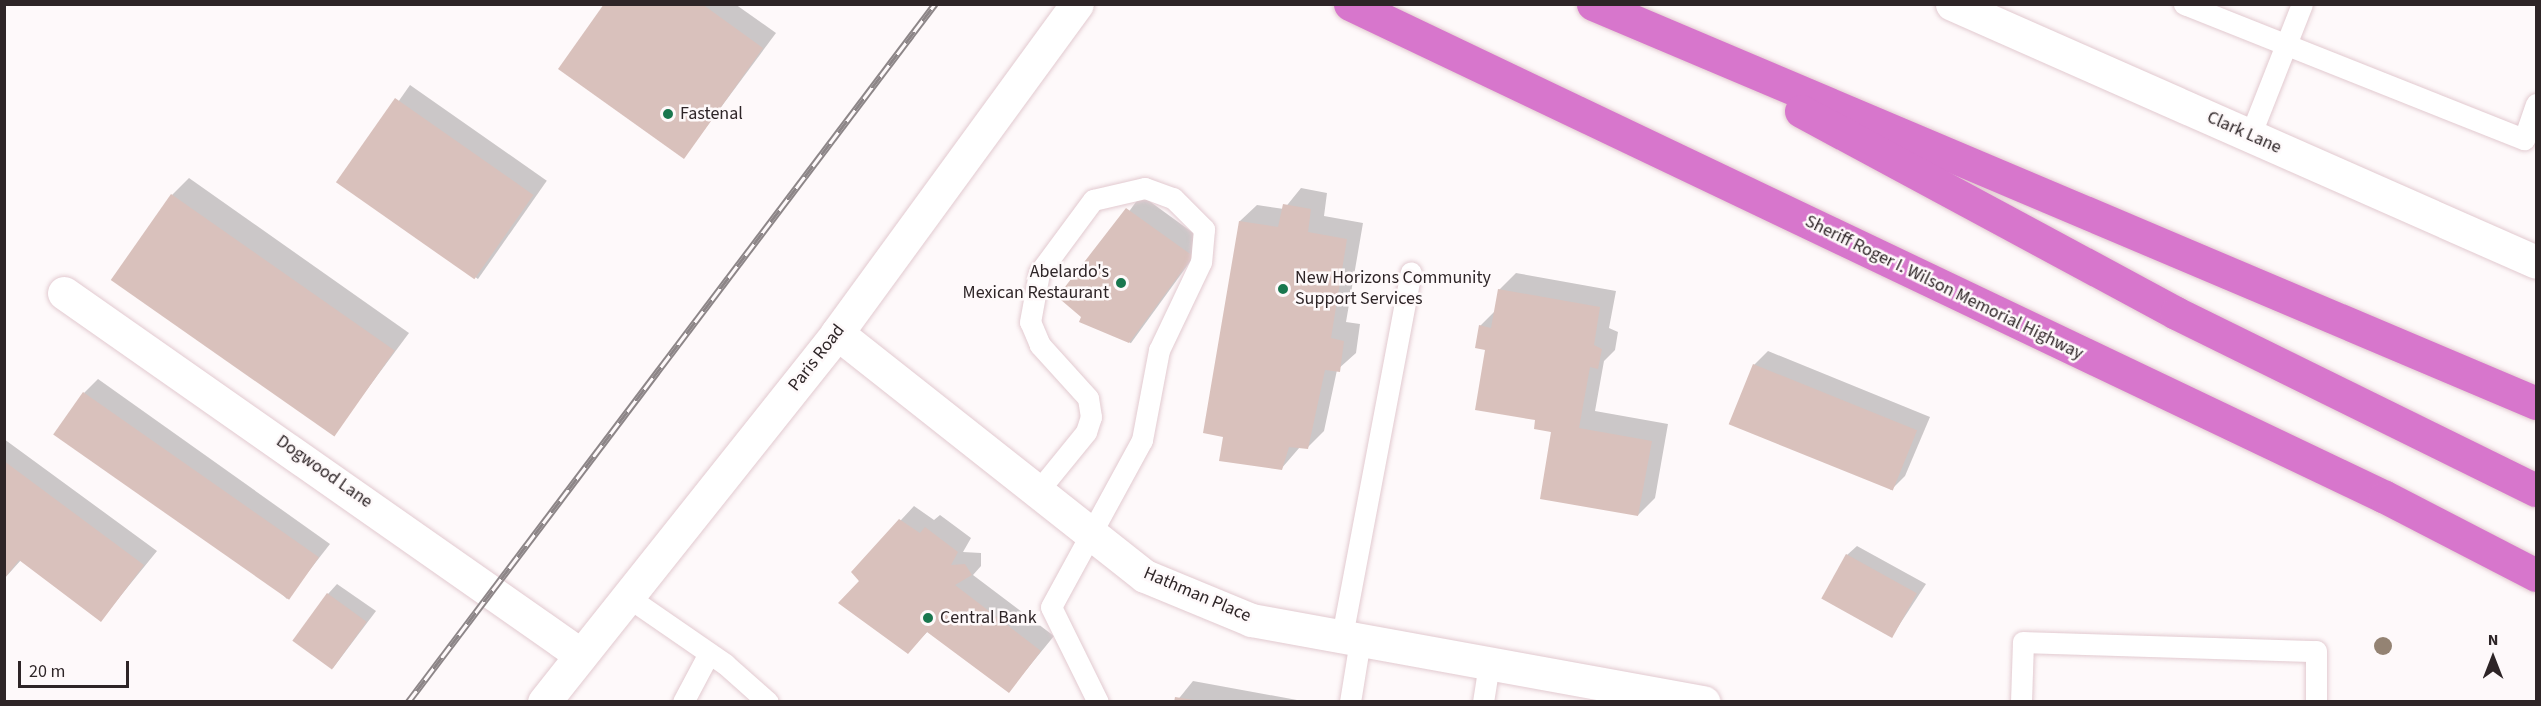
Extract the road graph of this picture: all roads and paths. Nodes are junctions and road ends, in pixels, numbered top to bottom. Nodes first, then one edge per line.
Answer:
1 (1077, 4) edge
2 (1350, 4) edge
3 (1593, 4) edge
4 (1952, 4) edge
5 (2184, 4) edge
6 (2302, 4) edge
7 (1628, 18) junction
8 (2286, 46) junction
9 (2536, 104) edge
10 (2250, 136) junction
11 (2536, 262) edge
12 (1411, 272) dead end
13 (64, 293) dead end
14 (837, 333) junction
15 (2536, 403) edge
16 (2536, 490) edge
17 (1038, 491) junction
18 (1094, 536) junction
19 (2536, 575) edge
20 (628, 597) junction
21 (1351, 638) junction
22 (709, 653) junction
23 (581, 655) junction
24 (1490, 663) junction
25 (1582, 691) edge
26 (544, 702) edge
27 (683, 702) edge
28 (768, 702) edge
29 (1098, 702) edge
30 (1350, 702) edge
31 (1483, 702) edge
32 (1704, 702) edge
33 (2021, 702) edge
34 (2316, 702) edge

1 - 14 street, Paris Road
2 - 19 highway, Sheriff Roger I. Wilson Memorial Highway
3 - 7 highway
4 - 10 street, Clark Lane
5 - 8 lane
6 - 8 lane
7 - 15 highway
7 - 16 highway
8 - 9 lane
8 - 10 lane
10 - 11 street, Clark Lane
12 - 21 lane
13 - 23 street, Dogwood Lane
14 - 17 street, Hathman Place
14 - 20 street, Paris Road
17 - 18 street, Hathman Place
17 - 18 lane
18 - 21 street, Hathman Place
18 - 29 lane
20 - 22 lane
20 - 23 street, Paris Road
21 - 24 street, Hathman Place
21 - 30 lane
22 - 27 lane
22 - 28 lane
23 - 26 street, Paris Road
24 - 25 street, Hathman Place
24 - 31 lane
25 - 32 street, Hathman Place
33 - 34 lane

